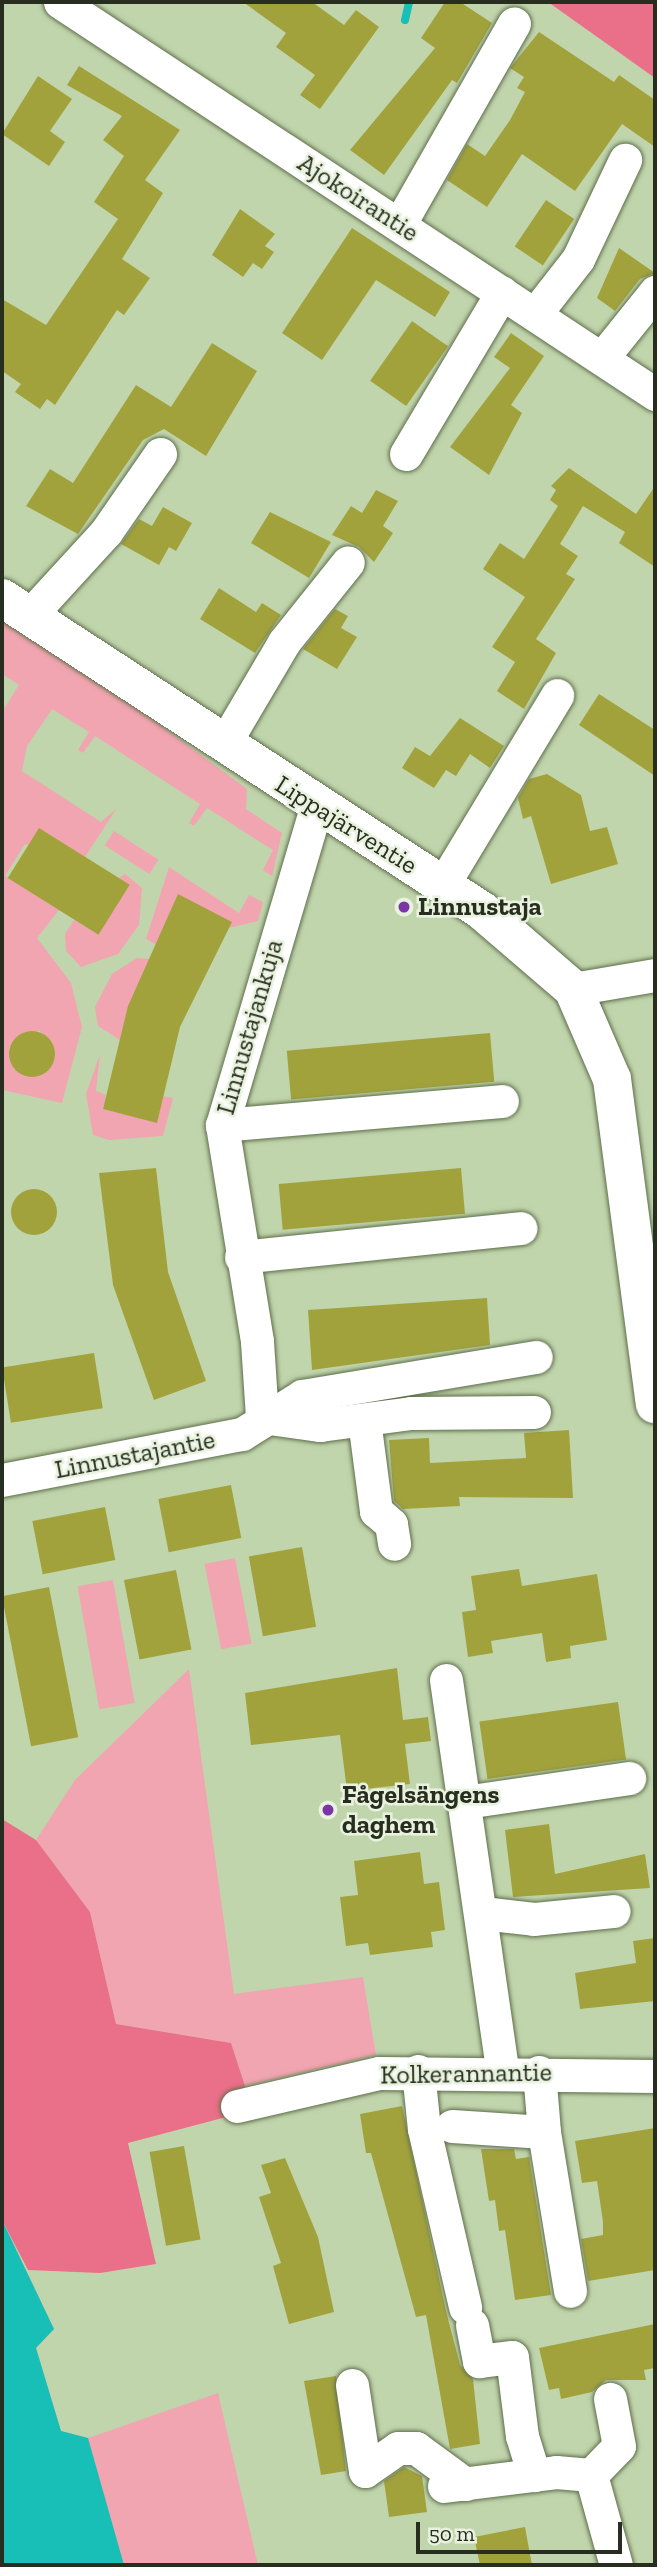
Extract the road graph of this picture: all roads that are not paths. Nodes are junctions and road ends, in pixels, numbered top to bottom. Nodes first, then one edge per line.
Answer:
1 (60, 2) edge
2 (514, 23) dead end
3 (625, 160) dead end
4 (399, 225) junction
5 (502, 292) junction
6 (655, 292) edge
7 (535, 314) junction
8 (602, 358) junction
9 (655, 394) edge
10 (160, 454) dead end
11 (406, 454) dead end
12 (348, 562) dead end
13 (16, 606) edge
14 (557, 695) dead end
15 (224, 744) junction
16 (316, 807) junction
17 (442, 886) junction
18 (655, 975) edge
19 (573, 989) junction
20 (502, 1101) dead end
21 (222, 1125) junction
22 (521, 1228) dead end
23 (241, 1257) junction
24 (536, 1357) dead end
25 (655, 1404) edge
26 (534, 1412) dead end
27 (262, 1417) junction
28 (364, 1420) junction
29 (2, 1480) edge
30 (394, 1544) dead end
31 (446, 1680) dead end
32 (629, 1778) dead end
33 (465, 1802) junction
34 (614, 1910) dead end
35 (482, 1913) junction
36 (502, 2070) junction
37 (418, 2071) junction
38 (539, 2072) junction
39 (655, 2076) edge
40 (237, 2106) dead end
41 (452, 2126) dead end
42 (544, 2132) junction
43 (570, 2291) dead end
44 (352, 2385) dead end
45 (610, 2399) dead end
46 (534, 2475) junction
47 (591, 2476) junction
48 (617, 2565) edge

1 - 4 street, Ajokoirantie
2 - 4 street
3 - 7 street
4 - 5 street, Ajokoirantie
5 - 7 street, Ajokoirantie
5 - 11 street
6 - 8 street
7 - 8 street, Ajokoirantie
8 - 9 street, Ajokoirantie
10 - 13 street
12 - 15 street
13 - 15 main road, Lippajärventie
14 - 17 street
15 - 16 main road, Lippajärventie
16 - 17 main road, Lippajärventie
16 - 21 street, Linnustajankuja
17 - 19 main road, Lippajärventie
18 - 19 street
19 - 25 main road, Lippajärventie
20 - 21 street
21 - 23 street, Linnustajankuja
22 - 23 street
23 - 27 street, Linnustajankuja
24 - 27 street, Linnustajantie
26 - 28 street
27 - 28 street
27 - 29 street, Linnustajantie
28 - 30 street
31 - 33 street
32 - 33 street
33 - 35 street
34 - 35 street
35 - 36 street
36 - 37 street, Kolkerannantie
36 - 38 street, Kolkerannantie
37 - 40 street, Kolkerannantie
37 - 46 street
38 - 39 street, Kolkerannantie
38 - 42 street
41 - 42 street
42 - 43 street
44 - 46 street
45 - 47 street
46 - 47 street
47 - 48 street

